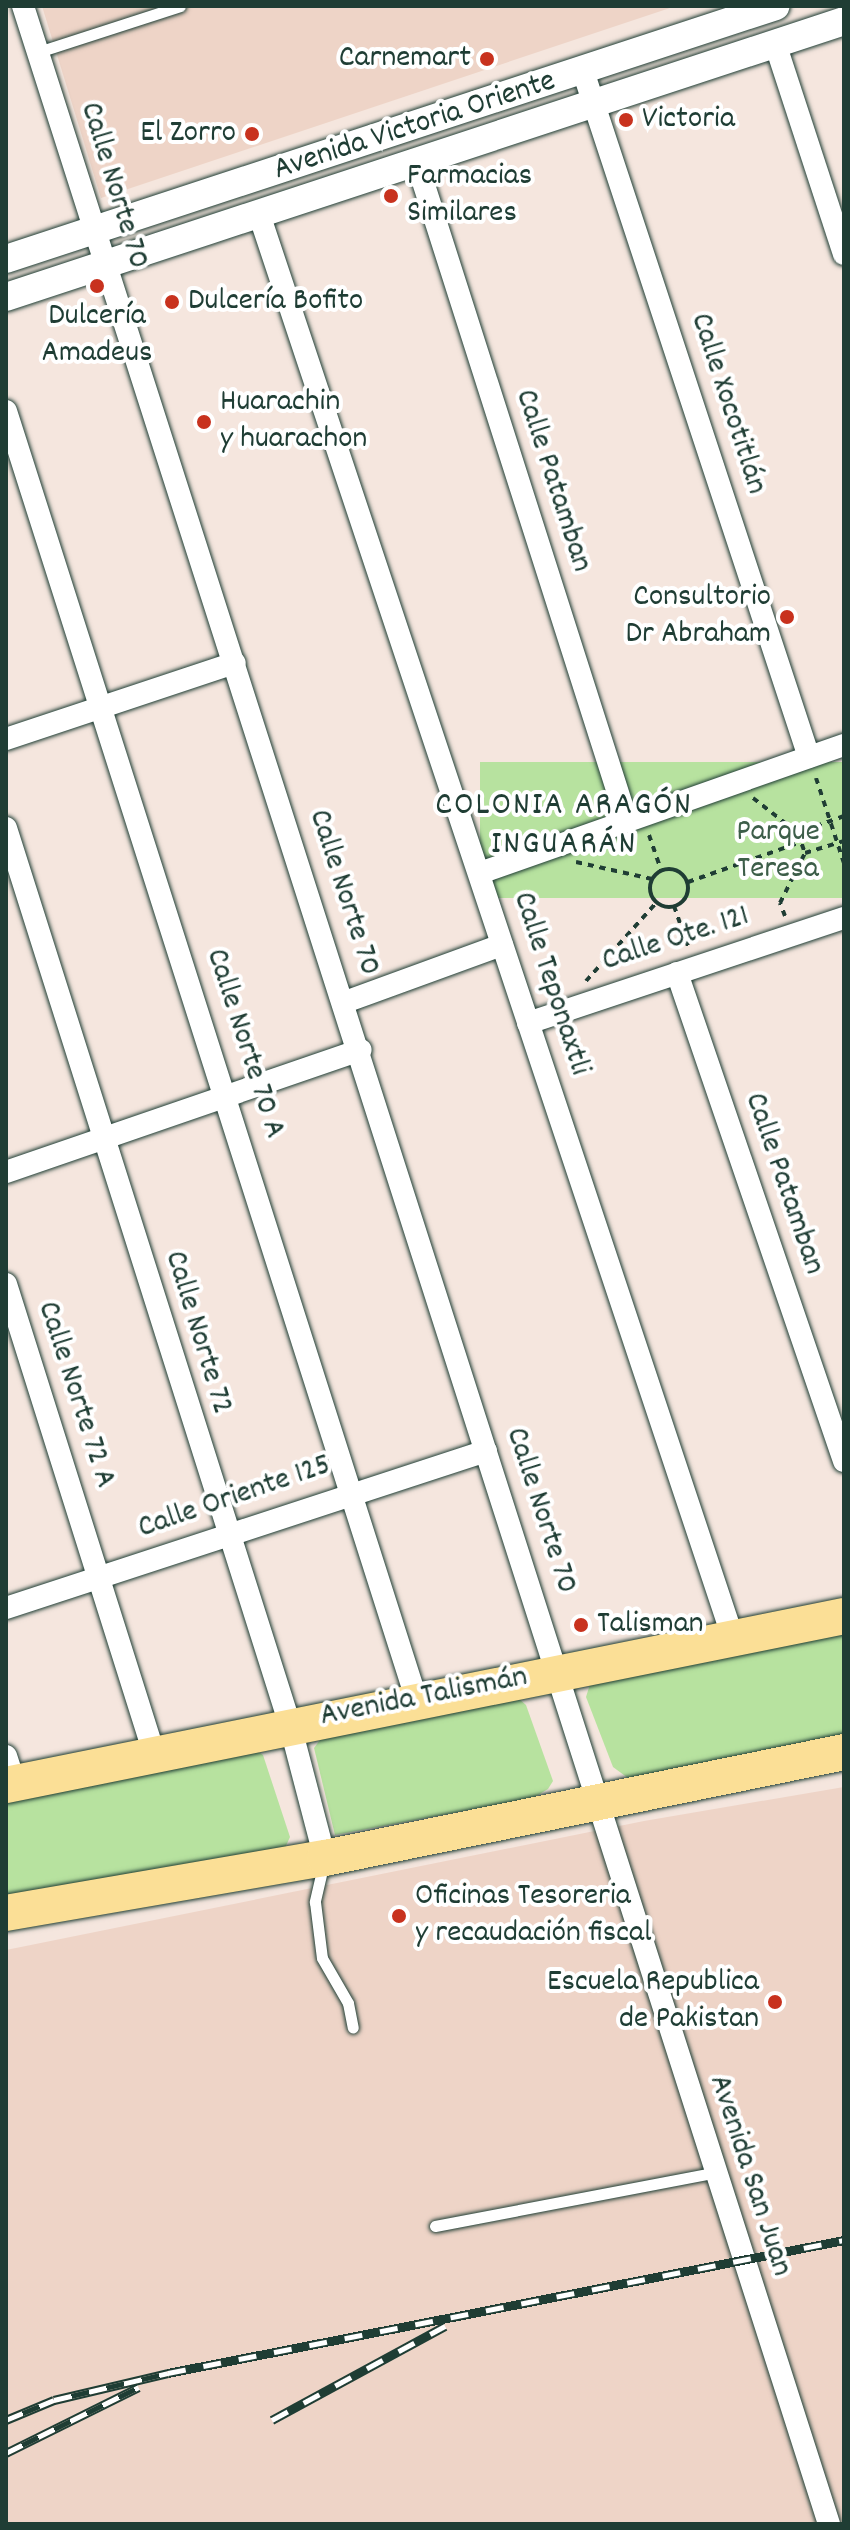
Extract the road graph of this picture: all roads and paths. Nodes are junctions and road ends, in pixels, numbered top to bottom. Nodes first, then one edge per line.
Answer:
1 (23, 6) edge
2 (180, 6) edge
3 (776, 6) edge
4 (844, 21) edge
5 (775, 43) junction
6 (38, 52) junction
7 (583, 71) junction
8 (595, 104) junction
9 (417, 163) junction
10 (259, 214) junction
11 (91, 229) junction
12 (844, 254) edge
13 (6, 259) edge
14 (104, 267) junction
15 (6, 297) edge
16 (6, 411) edge
17 (235, 663) junction
18 (99, 708) junction
19 (6, 739) edge
20 (844, 745) edge
21 (809, 757) junction
22 (749, 790) dead end
23 (844, 816) edge
24 (635, 821) junction
25 (6, 828) edge
26 (798, 833) junction
27 (844, 841) edge
28 (798, 843) junction
29 (805, 853) junction
30 (563, 859) dead end
31 (844, 863) edge
32 (661, 870) junction
33 (480, 873) junction
34 (652, 879) junction
35 (688, 882) junction
36 (657, 902) junction
37 (674, 906) junction
38 (844, 918) edge
39 (788, 923) dead end
40 (502, 945) junction
41 (691, 954) dead end
42 (677, 973) junction
43 (576, 992) dead end
44 (345, 1002) junction
45 (528, 1023) junction
46 (361, 1050) junction
47 (228, 1096) junction
48 (102, 1139) junction
49 (6, 1172) edge
50 (6, 1284) edge
51 (486, 1451) junction
52 (844, 1461) edge
53 (353, 1492) junction
54 (227, 1534) junction
55 (99, 1578) junction
56 (6, 1608) edge
57 (844, 1616) edge
58 (733, 1638) junction
59 (558, 1671) junction
60 (416, 1698) junction
61 (290, 1725) junction
62 (844, 1752) edge
63 (154, 1754) junction
64 (9, 1775) edge
65 (598, 1802) junction
66 (325, 1858) junction
67 (6, 1913) edge
68 (353, 2028) dead end
69 (713, 2173) junction
70 (435, 2226) dead end
71 (829, 2524) edge

1 - 6 street, Calle Norte 70
2 - 6 lane
3 - 7 street, Avenida Victoria Oriente
4 - 5 street, Avenida Victoria Oriente
5 - 8 street, Avenida Victoria Oriente
5 - 12 street
6 - 11 street, Calle Norte 70
7 - 8 street, Calle Xocotitlán
7 - 11 street, Avenida Victoria Oriente
8 - 9 street, Avenida Victoria Oriente
8 - 21 street, Calle Xocotitlán
9 - 10 street, Avenida Victoria Oriente
9 - 24 street, Calle Patamban
10 - 14 street, Avenida Victoria Oriente
10 - 33 street, Calle Teponaxtli
11 - 13 street, Avenida Victoria Oriente
11 - 14 street, Calle Norte 70
14 - 15 street, Avenida Victoria Oriente
14 - 17 street, Calle Norte 70
16 - 18 street, Calle Norte 70 A
17 - 18 street
17 - 44 street, Calle Norte 70
18 - 19 street
18 - 47 street, Calle Norte 70 A
20 - 21 street
21 - 24 street
21 - 31 path
22 - 26 path
23 - 26 path
24 - 32 path
24 - 33 street
25 - 48 street, Calle Norte 72
26 - 28 path
27 - 29 path
28 - 29 path
28 - 35 path
29 - 39 path
30 - 34 path
32 - 34 path
32 - 35 path
33 - 40 street, Calle Teponaxtli
34 - 36 path
35 - 37 path
36 - 37 path
36 - 43 path
37 - 41 path
38 - 42 street, Calle Ote. 121
40 - 44 street
40 - 45 street, Calle Teponaxtli
42 - 45 street, Calle Ote. 121
42 - 52 street, Calle Patamban
44 - 46 street, Calle Norte 70
45 - 58 street, Calle Teponaxtli
46 - 47 street
46 - 51 street, Calle Norte 70
47 - 48 street
47 - 53 street, Calle Norte 70 A
48 - 49 street
48 - 54 street, Calle Norte 72
50 - 55 street, Calle Norte 72 A
51 - 53 street, Calle Oriente 125
51 - 59 street, Calle Norte 70
53 - 54 street, Calle Oriente 125
53 - 60 street, Calle Norte 70 A
54 - 55 street, Calle Oriente 125
54 - 61 street, Calle Norte 72
55 - 56 street, Calle Oriente 125
55 - 63 street, Calle Norte 72 A
57 - 58 main road, Avenida Talismán
58 - 59 main road, Avenida Talismán
59 - 60 main road, Avenida Talismán
59 - 65 street, Calle Norte 70
60 - 61 main road, Avenida Talismán
61 - 63 main road, Avenida Talismán
61 - 66 street, Calle Norte 72
62 - 65 main road
63 - 64 main road, Avenida Talismán
65 - 66 main road
65 - 69 street, Avenida San Juan
66 - 67 main road
66 - 68 lane
69 - 70 lane
69 - 71 street, Avenida San Juan

